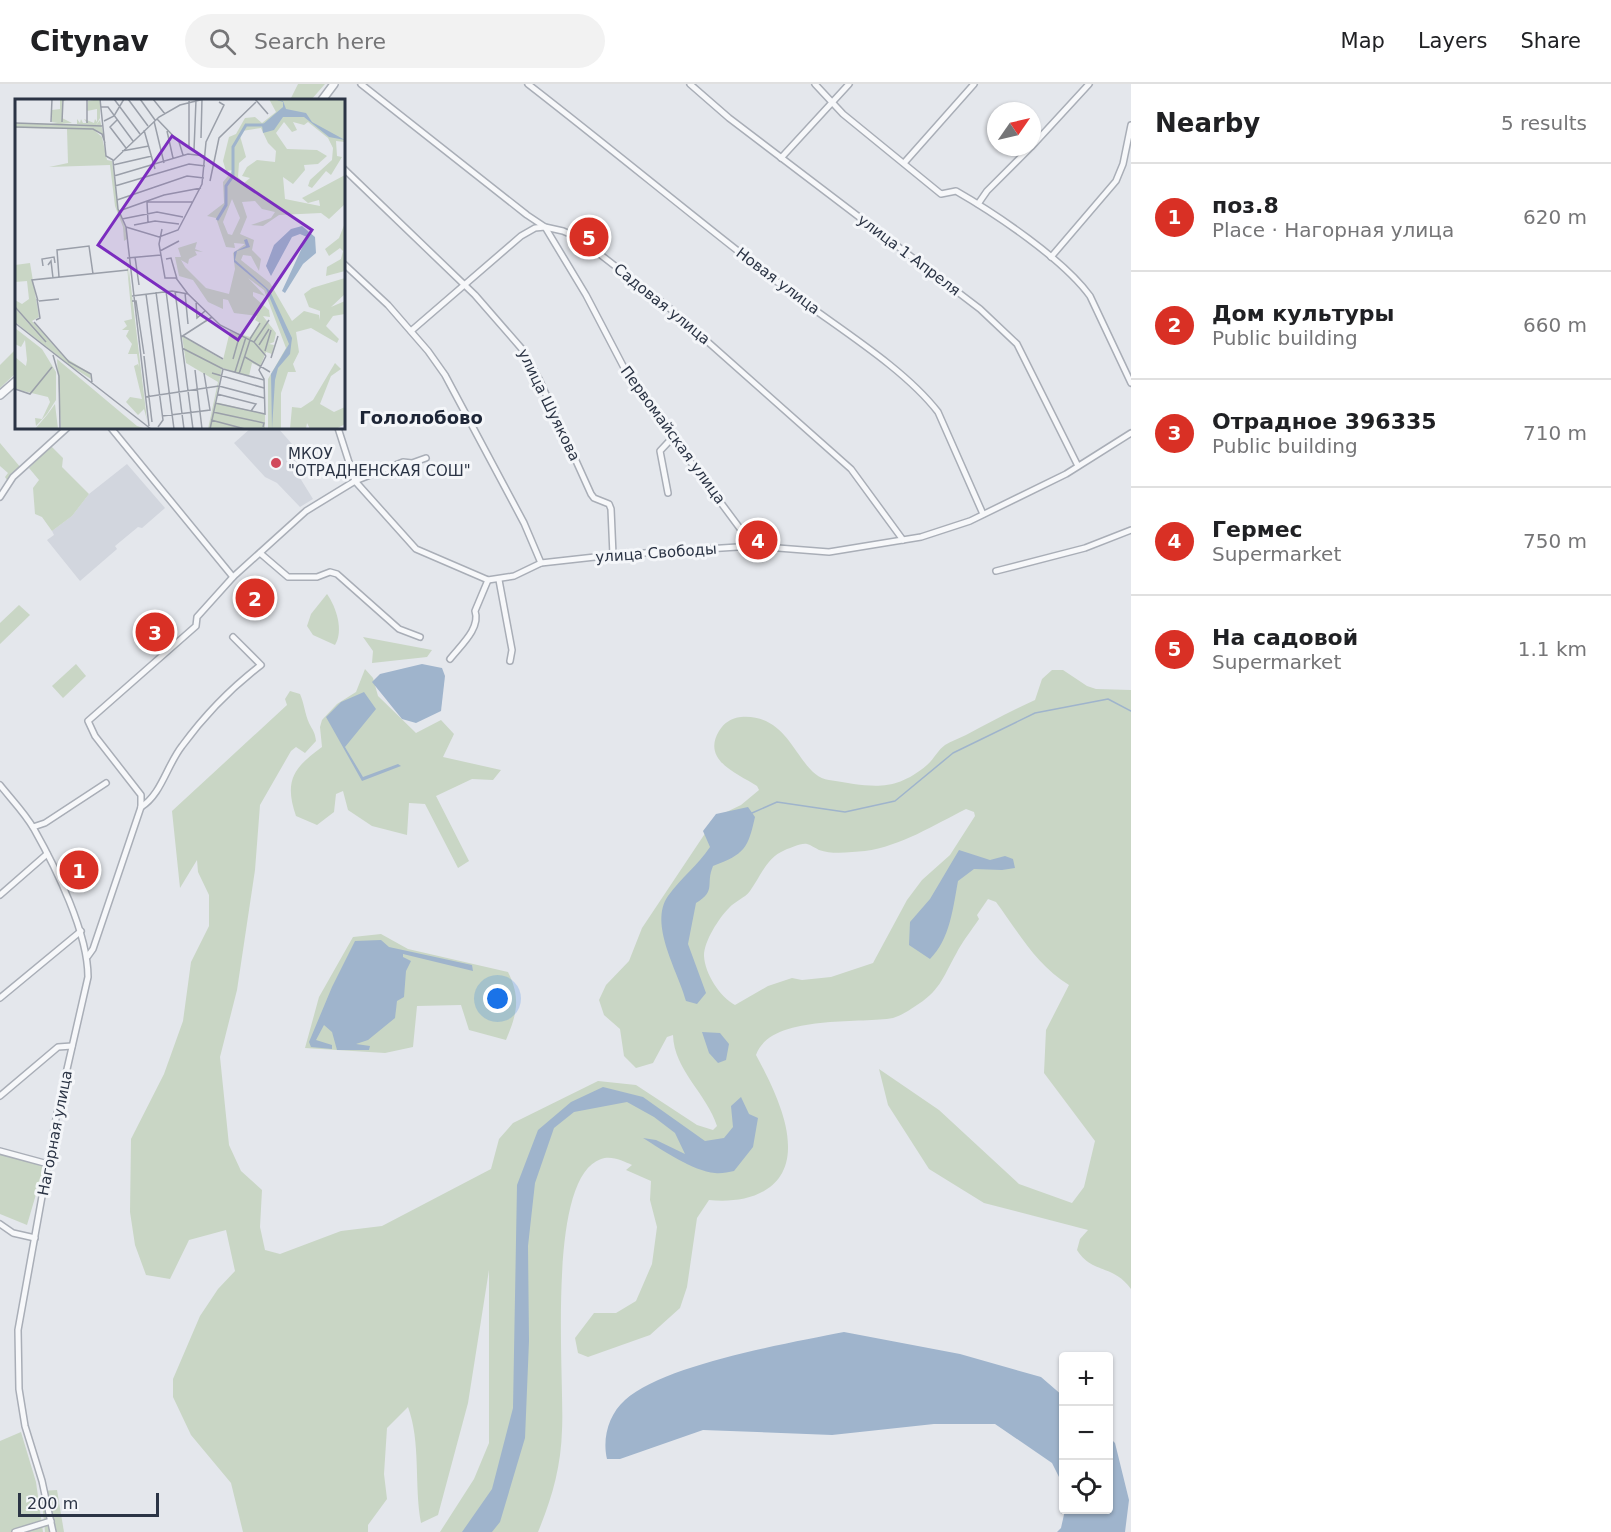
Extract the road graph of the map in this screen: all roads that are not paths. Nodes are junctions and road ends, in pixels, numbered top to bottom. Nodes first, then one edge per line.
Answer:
1 (334, 84) edge
2 (361, 84) edge
3 (528, 84) edge
4 (690, 84) edge
5 (815, 84) edge
6 (849, 84) edge
7 (974, 84) edge
8 (1089, 84) edge
9 (323, 99) edge
10 (832, 102) junction
11 (1131, 125) edge
12 (1041, 135) edge
13 (1021, 156) edge
14 (782, 158) junction
15 (904, 163) junction
16 (345, 170) edge
17 (978, 204) junction
18 (545, 227) junction
19 (1051, 257) junction
20 (345, 265) edge
21 (464, 284) junction
22 (411, 331) junction
23 (15, 382) edge
24 (1131, 383) edge
25 (0, 395) edge
26 (66, 429) edge
27 (112, 429) edge
28 (338, 429) edge
29 (1131, 433) edge
30 (674, 436) junction
31 (426, 458) dead end
32 (1078, 466) junction
33 (355, 481) junction
34 (668, 493) dead end
35 (0, 497) edge
36 (983, 514) junction
37 (1131, 530) edge
38 (903, 540) junction
39 (753, 546) junction
40 (260, 553) junction
41 (614, 555) junction
42 (541, 563) junction
43 (996, 571) dead end
44 (233, 577) junction
45 (488, 580) junction
46 (499, 580) junction
47 (233, 637) dead end
48 (420, 637) dead end
49 (450, 659) dead end
50 (510, 661) dead end
51 (106, 783) dead end
52 (1, 788) edge
53 (141, 807) junction
54 (33, 827) junction
55 (46, 854) junction
56 (0, 895) edge
57 (81, 931) junction
58 (88, 956) junction
59 (0, 998) edge
60 (72, 1046) junction
61 (0, 1096) edge
62 (0, 1151) edge
63 (48, 1164) junction
64 (0, 1224) edge
65 (35, 1238) junction
66 (51, 1521) junction
67 (15, 1532) edge
68 (52, 1532) edge

1 - 9 street
2 - 18 street, Садовая улица
3 - 36 street, Новая улица
4 - 14 street, улица 1 Апреля
5 - 10 street
6 - 10 street
7 - 15 street
8 - 12 street
10 - 14 street
10 - 15 street
11 - 19 street
13 - 17 street
14 - 32 street, улица 1 Апреля
15 - 17 street
16 - 21 street, улица Шуякова
17 - 19 street
18 - 21 street
18 - 30 street, Первомайская улица
18 - 38 street, Садовая улица
19 - 24 street
20 - 22 street
21 - 22 street
21 - 41 street, улица Шуякова
22 - 42 street
23 - 25 street
26 - 35 street
27 - 44 street
28 - 33 street
29 - 32 street, улица Свободы
30 - 34 street
30 - 39 street, Первомайская улица
31 - 33 street
32 - 36 street, улица Свободы
33 - 40 street
33 - 45 street
36 - 38 street, улица Свободы
37 - 43 street
38 - 39 street, улица Свободы
39 - 41 street, улица Свободы
40 - 44 street
40 - 48 street
41 - 42 street, улица Свободы
42 - 46 street, улица Свободы
44 - 53 street
45 - 46 street
45 - 49 street
46 - 50 street
47 - 53 street
51 - 54 street
52 - 54 street, Нагорная улица
53 - 58 street
54 - 55 street, Нагорная улица
55 - 56 street
55 - 57 street, Нагорная улица
57 - 58 street, Нагорная улица
57 - 59 street
58 - 60 street, Нагорная улица
60 - 61 street
60 - 63 street, Нагорная улица
62 - 63 street
63 - 65 street, Нагорная улица
64 - 65 street
65 - 66 street, Нагорная улица
66 - 67 street
66 - 68 street, Нагорная улица

